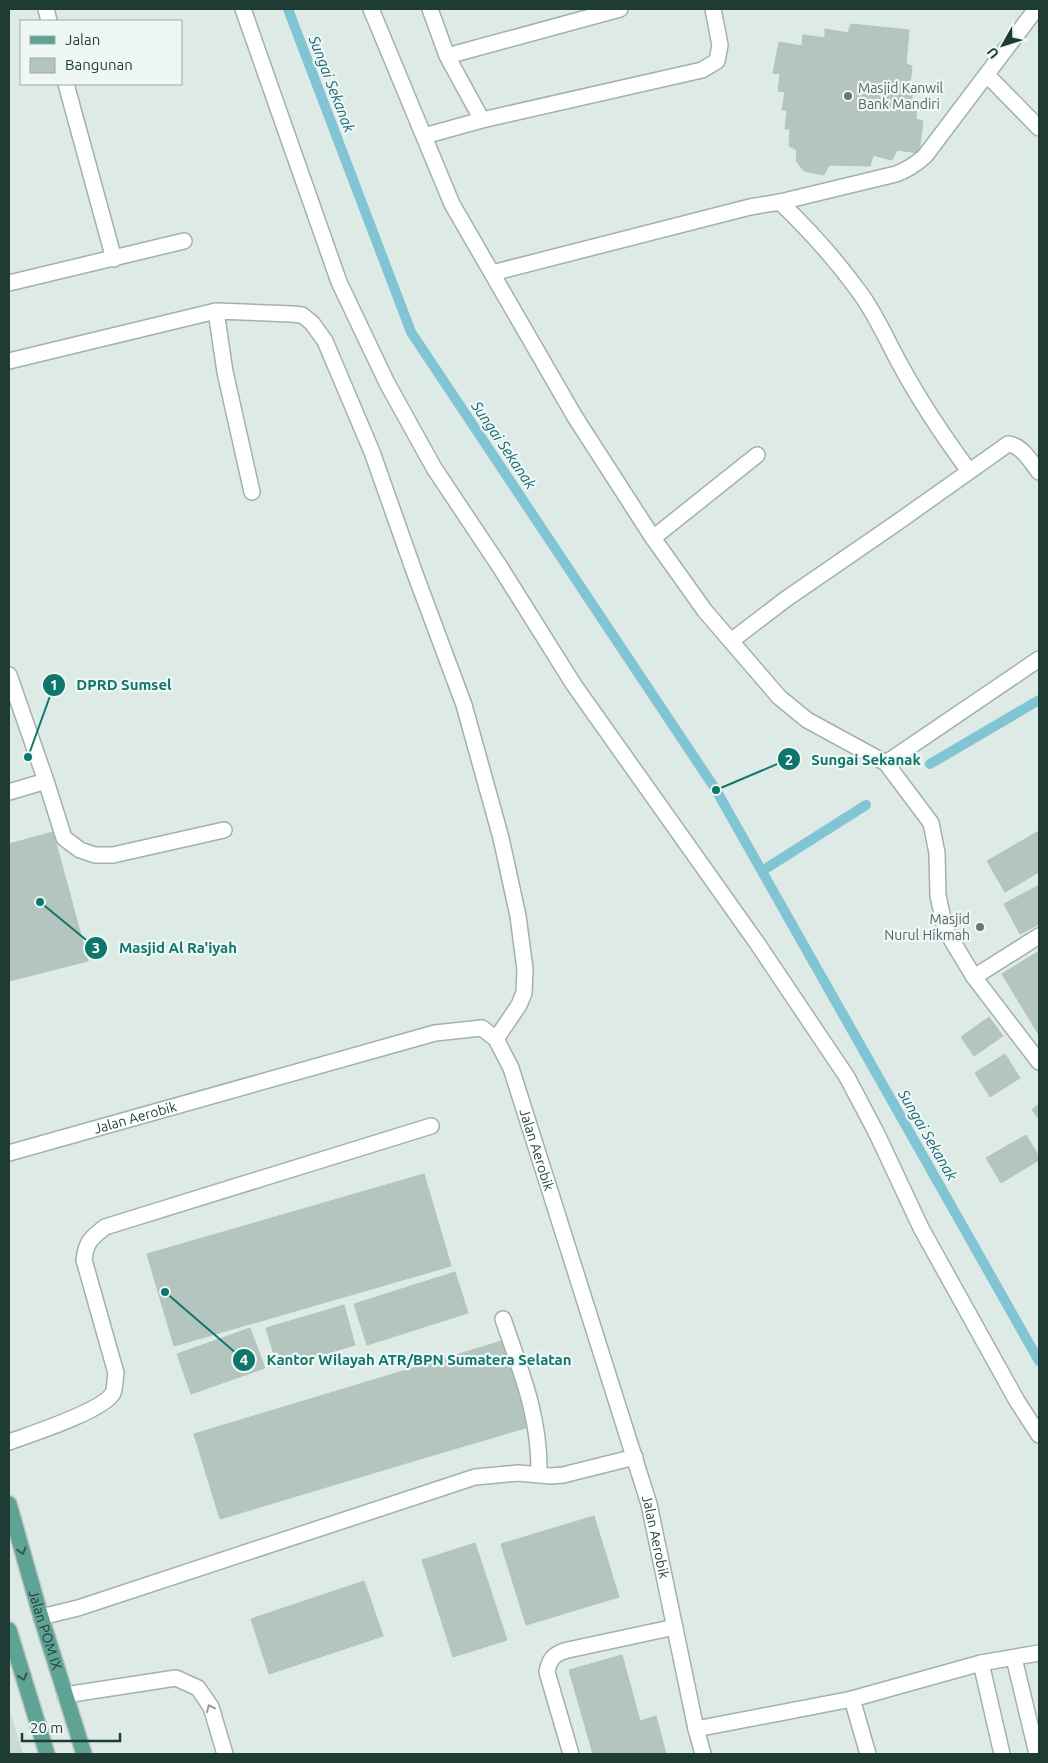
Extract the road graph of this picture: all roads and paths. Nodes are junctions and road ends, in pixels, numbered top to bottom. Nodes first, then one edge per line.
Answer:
1 (243, 9) edge
2 (371, 9) edge
3 (430, 9) edge
4 (620, 9) edge
5 (713, 9) edge
6 (1036, 9) edge
7 (447, 56) junction
8 (987, 75) junction
9 (66, 85) edge
10 (482, 120) junction
11 (1039, 128) edge
12 (424, 136) junction
13 (780, 202) junction
14 (184, 241) dead end
15 (114, 259) junction
16 (492, 274) junction
17 (9, 283) edge
18 (216, 311) junction
19 (9, 361) edge
20 (757, 456) dead end
21 (969, 471) junction
22 (1039, 472) edge
23 (252, 492) dead end
24 (653, 538) junction
25 (732, 641) junction
26 (1039, 659) edge
27 (9, 675) edge
28 (886, 763) junction
29 (46, 781) junction
30 (9, 792) edge
31 (224, 830) dead end
32 (1039, 936) edge
33 (974, 977) junction
34 (496, 1039) junction
35 (1039, 1062) edge
36 (431, 1126) dead end
37 (9, 1153) edge
38 (503, 1319) dead end
39 (1039, 1435) edge
40 (9, 1442) edge
41 (634, 1457) junction
42 (539, 1474) junction
43 (9, 1504) edge
44 (40, 1617) junction
45 (675, 1628) junction
46 (9, 1630) edge
47 (1039, 1653) edge
48 (1014, 1658) junction
49 (981, 1663) junction
50 (65, 1695) junction
51 (852, 1699) junction
52 (696, 1730) junction
53 (47, 1754) edge
54 (84, 1754) edge
55 (225, 1754) edge
56 (571, 1754) edge
57 (702, 1754) edge
58 (868, 1754) edge
59 (1002, 1754) edge
60 (1037, 1754) edge

1 - 39 street
2 - 12 street
3 - 7 street
4 - 7 street
5 - 10 street
6 - 8 street
7 - 10 street
8 - 11 street
8 - 13 street
9 - 15 street
10 - 12 street
12 - 16 street
13 - 16 street
13 - 21 street
14 - 15 street
15 - 17 street
16 - 24 street
18 - 19 street
18 - 23 street
18 - 34 street
20 - 24 street
21 - 22 street
21 - 25 street
24 - 25 street
25 - 28 street
26 - 28 street
27 - 29 street
28 - 33 street
29 - 30 street
29 - 31 street
32 - 33 street
33 - 35 street
34 - 37 street, Jalan Aerobik
34 - 41 street, Jalan Aerobik
36 - 40 street
38 - 42 street
41 - 42 street
41 - 45 street, Jalan Aerobik
42 - 44 street
43 -> 44 main road, Jalan POM IX
44 - 50 main road, Jalan POM IX
45 - 52 street, Jalan Aerobik
45 - 56 street
46 -> 53 main road
47 - 48 street
48 - 49 street
48 - 60 street
49 - 51 street
49 - 59 street
50 - 54 main road, Jalan POM IX
55 -> 50 street
51 - 52 street
51 - 58 street
52 - 57 street, Jalan Aerobik

